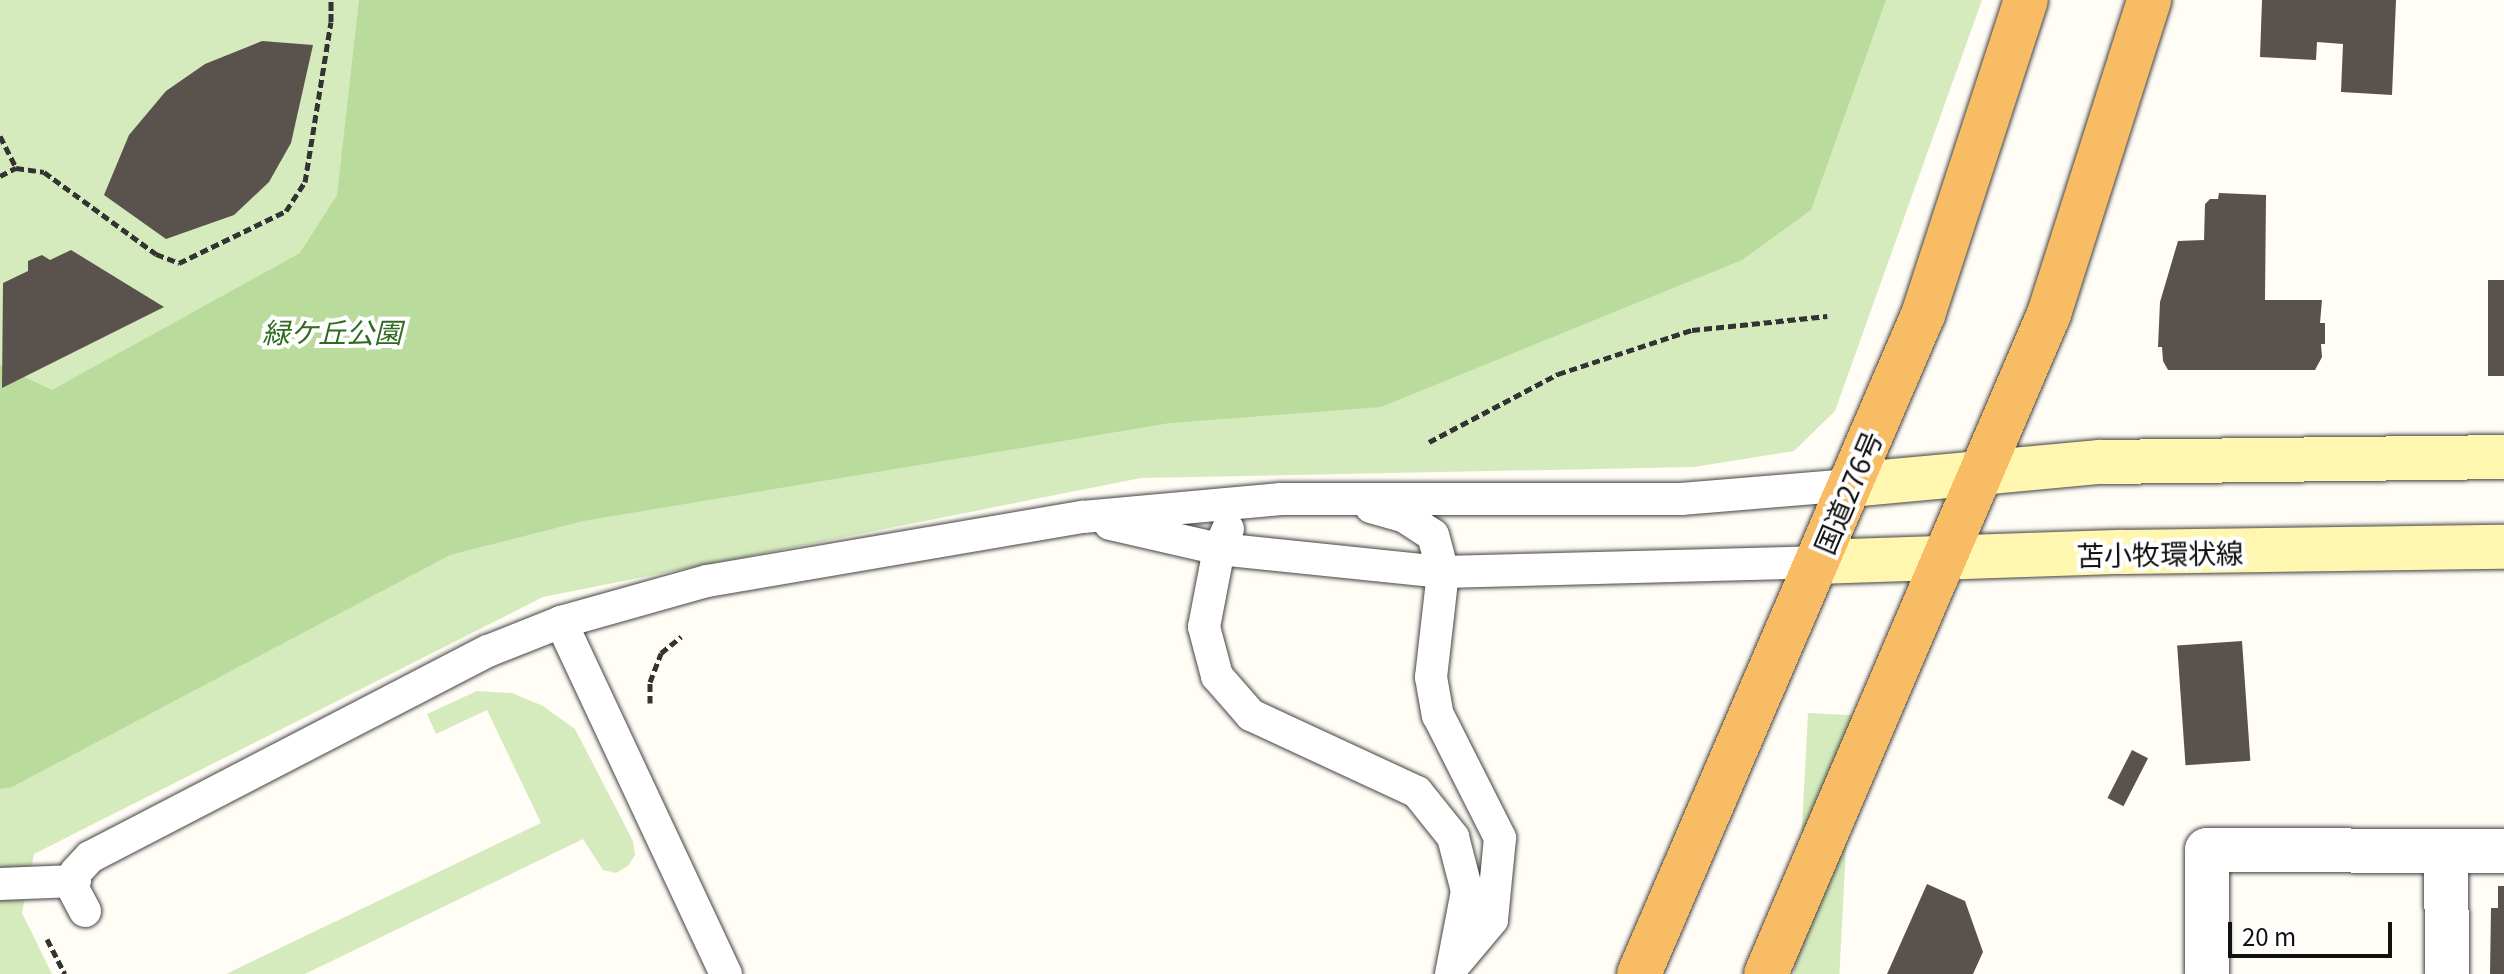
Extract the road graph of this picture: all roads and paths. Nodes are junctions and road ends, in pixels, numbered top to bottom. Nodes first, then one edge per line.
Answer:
1 (331, 0) edge
2 (2026, 0) edge
3 (2149, 0) edge
4 (0, 136) edge
5 (16, 168) junction
6 (0, 176) edge
7 (1827, 316) dead end
8 (1429, 442) dead end
9 (2504, 457) edge
10 (1980, 472) junction
11 (1850, 485) junction
12 (1281, 499) junction
13 (1350, 500) junction
14 (1083, 517) junction
15 (2504, 547) edge
16 (1219, 549) junction
17 (1943, 557) junction
18 (1817, 562) junction
19 (1443, 572) junction
20 (561, 622) junction
21 (684, 634) dead end
22 (650, 714) dead end
23 (2446, 851) junction
24 (2504, 851) edge
25 (75, 881) junction
26 (0, 884) edge
27 (85, 911) dead end
28 (1453, 969) edge
29 (726, 974) edge
30 (1639, 974) edge
31 (1766, 974) edge
32 (2207, 974) edge
33 (2447, 974) edge

1 - 5 path
2 - 11 highway, 国道276号
3 - 10 highway
4 - 5 path
5 - 6 path
7 - 8 path
9 - 10 main road
10 - 11 main road
10 - 17 highway
11 - 13 lane
11 - 18 highway, 国道276号
12 - 13 lane
12 - 14 lane
12 - 16 lane
13 - 19 lane
14 - 16 lane
14 - 20 lane
15 - 17 main road, 苫小牧環状線
16 - 19 lane
16 - 28 lane
17 - 18 main road, 苫小牧環状線
17 - 31 highway
18 - 19 lane
18 - 30 highway, 国道276号
19 - 28 lane
20 - 25 lane
20 - 29 lane
21 - 22 path
23 - 24 street
23 - 32 street
23 - 33 street
25 - 26 lane
25 - 27 lane

